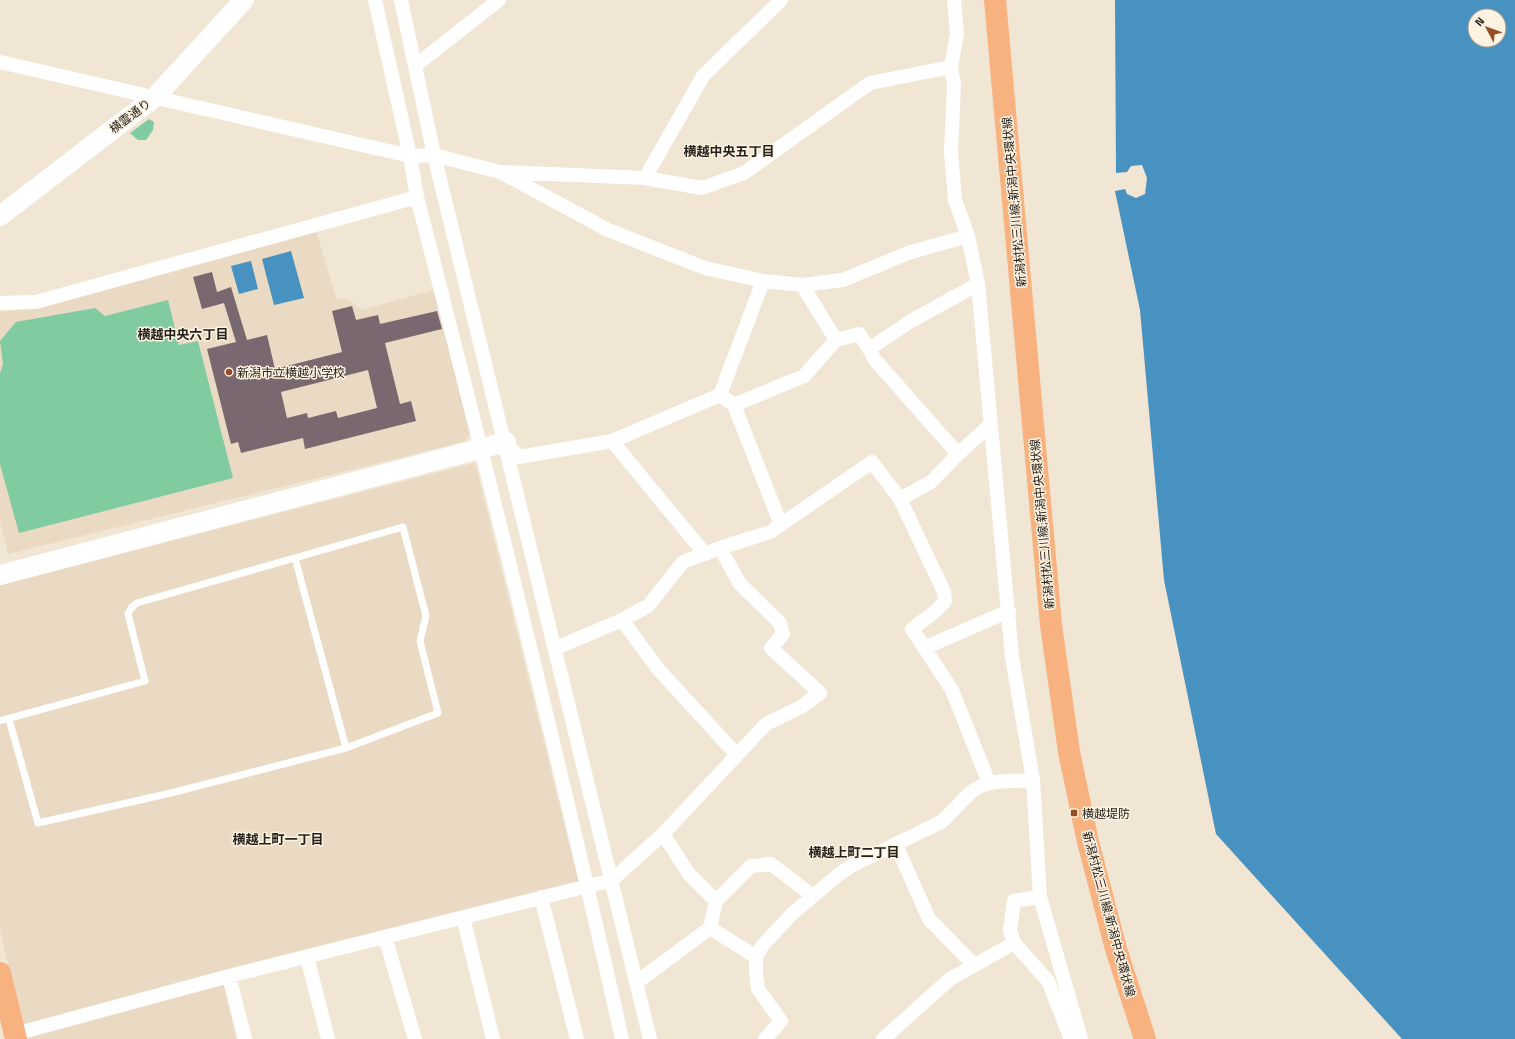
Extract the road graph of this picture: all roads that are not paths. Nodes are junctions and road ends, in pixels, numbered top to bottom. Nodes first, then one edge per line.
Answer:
1 (244, 0) edge
2 (376, 0) edge
3 (401, 0) edge
4 (499, 0) edge
5 (781, 0) edge
6 (954, 0) edge
7 (995, 0) edge
8 (0, 62) edge
9 (414, 66) junction
10 (952, 67) junction
11 (155, 97) junction
12 (434, 155) junction
13 (410, 156) junction
14 (500, 172) junction
15 (645, 178) junction
16 (417, 197) junction
17 (0, 216) edge
18 (968, 236) junction
19 (763, 281) junction
20 (978, 284) junction
21 (802, 285) junction
22 (0, 303) edge
23 (836, 340) junction
24 (869, 349) junction
25 (720, 395) junction
26 (734, 405) junction
27 (990, 425) junction
28 (612, 441) junction
29 (506, 442) junction
30 (481, 447) junction
31 (958, 454) junction
32 (900, 499) junction
33 (781, 526) junction
34 (720, 548) junction
35 (705, 554) junction
36 (295, 558) junction
37 (0, 575) edge
38 (1009, 611) junction
39 (622, 620) junction
40 (556, 648) junction
41 (924, 648) junction
42 (9, 719) junction
43 (0, 721) edge
44 (346, 748) junction
45 (736, 754) junction
46 (1033, 780) junction
47 (989, 783) junction
48 (663, 834) junction
49 (896, 845) junction
50 (612, 880) junction
51 (588, 886) junction
52 (814, 896) junction
53 (541, 897) junction
54 (1040, 897) junction
55 (716, 901) junction
56 (464, 917) junction
57 (710, 928) junction
58 (385, 937) junction
59 (1014, 942) junction
60 (307, 957) junction
61 (756, 957) junction
62 (974, 965) junction
63 (0, 973) edge
64 (229, 976) junction
65 (636, 982) junction
66 (15, 1036) edge
67 (245, 1039) edge
68 (328, 1039) edge
69 (415, 1039) edge
70 (494, 1039) edge
71 (577, 1039) edge
72 (622, 1039) edge
73 (650, 1039) edge
74 (765, 1039) edge
75 (883, 1039) edge
76 (1071, 1039) edge
77 (1081, 1039) edge
78 (1145, 1039) edge

1 - 11 street, 横雲通り
2 - 13 street
3 - 9 street
4 - 9 street
5 - 15 street
6 - 10 street
7 - 78 main road, 新潟村松三川線;新潟中央環状線
8 - 11 street
9 - 12 street
10 - 15 street
10 - 18 street
11 - 13 street
11 - 17 street, 横雲通り
12 - 13 street
12 - 14 street
12 - 29 street
13 - 16 street
14 - 15 street
14 - 19 street
16 - 22 street
16 - 30 street
18 - 20 street
18 - 21 street
19 - 21 street
19 - 25 street
20 - 24 street
20 - 27 street
21 - 23 street
23 - 24 street
23 - 26 street
24 - 31 street
25 - 26 street
25 - 28 street
26 - 33 street
27 - 31 street
27 - 38 street
28 - 29 street
28 - 35 street
29 - 30 street
29 - 40 street
30 - 37 street
30 - 51 street
31 - 32 street
32 - 33 street
32 - 41 street
33 - 34 street
34 - 35 street
34 - 45 street
35 - 39 street
36 - 42 lane
36 - 44 lane
36 - 44 lane
38 - 41 street
38 - 46 street
39 - 40 street
39 - 45 street
40 - 50 street
41 - 47 street
42 - 43 lane
42 - 44 lane
45 - 48 street
46 - 47 street
46 - 54 street
47 - 49 street
48 - 50 street
48 - 55 street
49 - 52 street
49 - 62 street
50 - 51 street
50 - 65 street
51 - 53 street
51 - 72 street
52 - 55 street
52 - 61 street
53 - 56 street
53 - 71 street
54 - 59 street
54 - 77 street
55 - 57 street
56 - 58 street
56 - 70 street
57 - 61 street
57 - 65 street
58 - 60 street
58 - 69 street
59 - 62 street
59 - 76 street
60 - 64 street
60 - 68 street
61 - 74 street
62 - 75 street
63 - 66 main road
64 - 66 street
64 - 67 street
65 - 73 street

